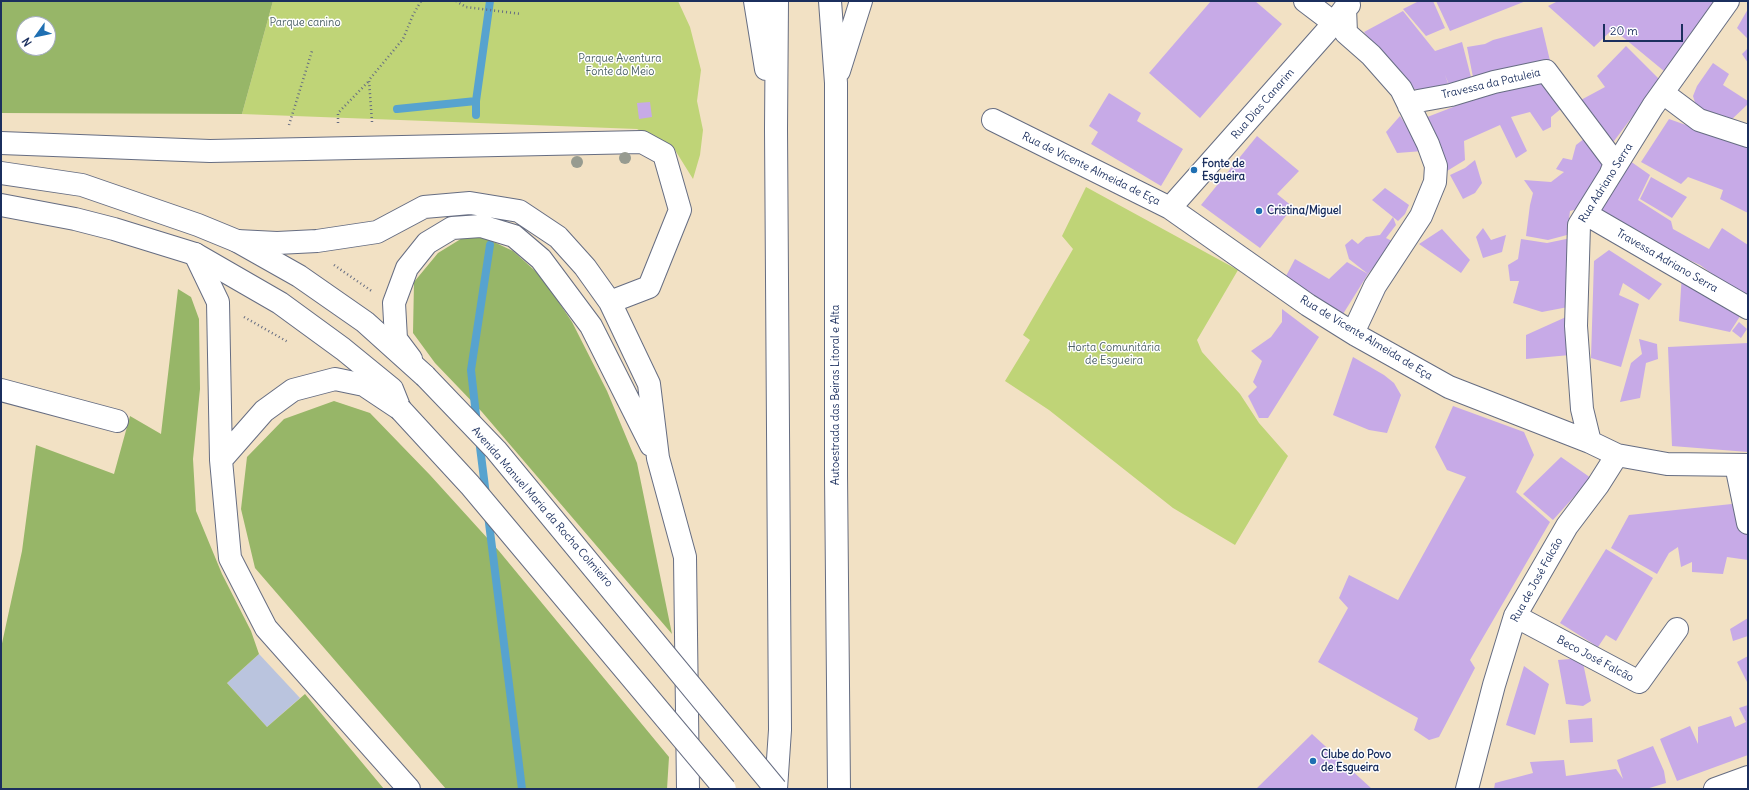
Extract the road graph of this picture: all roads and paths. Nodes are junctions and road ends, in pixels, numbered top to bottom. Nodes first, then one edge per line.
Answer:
1 (421, 1) edge
2 (456, 1) edge
3 (755, 1) edge
4 (777, 1) edge
5 (830, 1) edge
6 (861, 1) edge
7 (1305, 1) edge
8 (1728, 1) edge
9 (1345, 11) edge
10 (522, 14) dead end
11 (312, 51) dead end
12 (369, 80) junction
13 (836, 83) junction
14 (1663, 93) junction
15 (1409, 106) junction
16 (993, 120) dead end
17 (776, 129) junction
18 (1748, 136) edge
19 (1, 143) edge
20 (373, 148) junction
21 (339, 149) junction
22 (281, 150) junction
23 (1, 173) edge
24 (1611, 173) junction
25 (1, 204) edge
26 (1170, 208) junction
27 (1586, 214) junction
28 (237, 240) junction
29 (195, 254) junction
30 (334, 264) dead end
31 (378, 295) dead end
32 (610, 302) junction
33 (1748, 308) edge
34 (241, 316) dead end
35 (1353, 333) junction
36 (290, 343) dead end
37 (424, 376) junction
38 (1, 390) edge
39 (400, 409) junction
40 (117, 421) dead end
41 (1590, 442) junction
42 (1617, 455) junction
43 (658, 458) junction
44 (221, 460) junction
45 (1742, 465) edge
46 (1748, 522) edge
47 (1515, 616) junction
48 (1677, 629) dead end
49 (1748, 777) edge
50 (409, 789) edge
51 (688, 789) edge
52 (724, 789) edge
53 (776, 789) edge
54 (839, 789) edge
55 (1467, 789) edge
56 (1715, 789) edge

1 - 12 path
2 - 10 path
3 - 17 main road
4 - 17 main road
5 - 13 main road, Autoestrada das Beiras Litoral e Alta
6 - 13 main road
7 - 9 main road
8 - 14 main road, Rua Adriano Serra
9 - 15 main road
9 - 26 main road, Rua Dias Canarim
11 - 22 path
12 - 20 path
12 - 21 path
13 - 54 main road, Autoestrada das Beiras Litoral e Alta
14 - 18 main road
14 - 24 main road, Rua Adriano Serra
15 - 24 main road, Travessa da Patuleia
15 - 35 main road
16 - 26 main road, Rua de Vicente Almeida de Eça
17 - 53 main road
19 - 22 main road
20 - 21 main road
20 - 32 main road
21 - 22 main road
23 - 28 main road, Avenida Manuel Maria da Rocha Colmieiro
24 - 27 main road, Rua Adriano Serra
25 - 29 main road
26 - 35 main road, Rua de Vicente Almeida de Eça
27 - 33 main road, Travessa Adriano Serra
27 - 41 main road, Rua Adriano Serra
28 - 32 main road
28 - 37 main road, Avenida Manuel Maria da Rocha Colmieiro
29 - 39 main road
29 - 44 main road
30 - 31 path
32 - 43 main road
34 - 36 path
35 - 41 main road, Rua de Vicente Almeida de Eça
37 - 43 main road
37 - 53 main road, Avenida Manuel Maria da Rocha Colmieiro, bridge
38 - 40 main road
39 - 44 main road
39 - 52 main road, bridge
41 - 42 main road, Rua de Vicente Almeida de Eça
42 - 45 main road, Rua de Vicente Almeida de Eça
42 - 47 main road, Rua de José Falcão
43 - 51 main road
44 - 50 main road
45 - 46 main road
47 - 48 main road, Beco José Falcão
47 - 55 main road, Rua de José Falcão
49 - 56 main road

